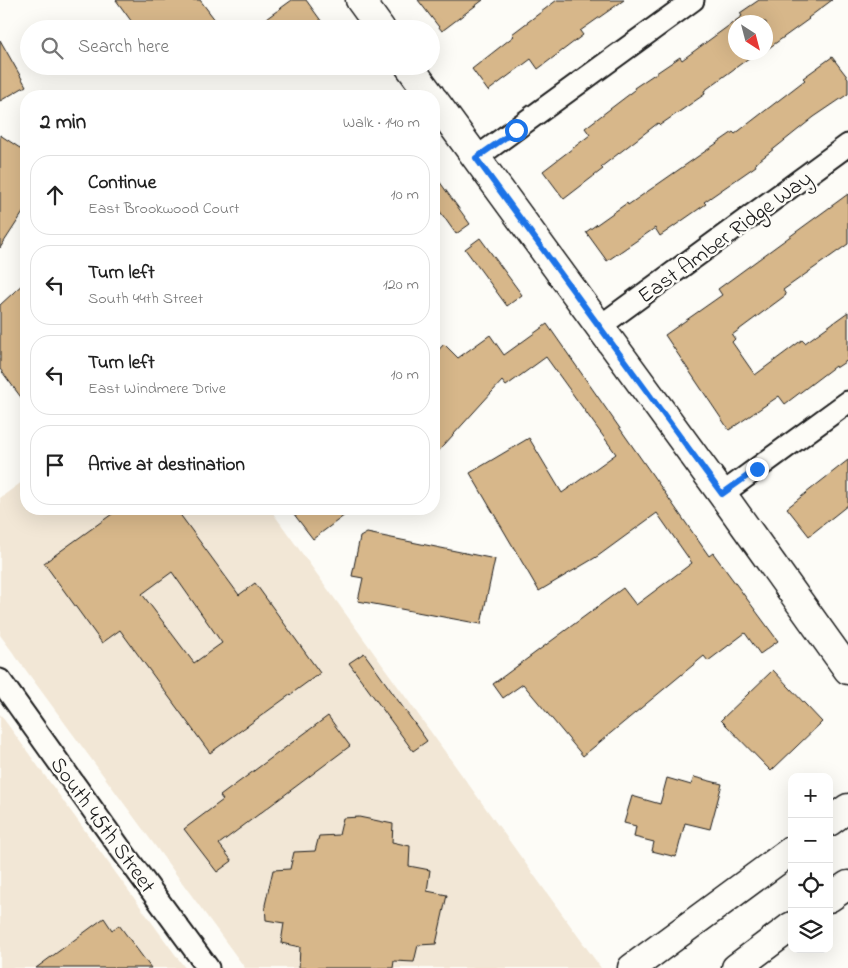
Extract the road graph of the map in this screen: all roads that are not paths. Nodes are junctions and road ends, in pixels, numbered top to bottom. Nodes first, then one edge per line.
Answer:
1 (360, 0) edge
2 (693, 0) edge
3 (374, 20) edge
4 (416, 75) edge
5 (427, 90) edge
6 (440, 108) edge
7 (848, 145) edge
8 (476, 158) junction
9 (599, 327) junction
10 (848, 402) edge
11 (722, 494) junction
12 (848, 670) edge
13 (0, 680) edge
14 (848, 808) edge
15 (833, 819) edge
16 (788, 853) edge
17 (848, 885) edge
18 (833, 895) edge
19 (788, 929) edge
20 (208, 968) edge
21 (632, 968) edge
22 (736, 968) edge

1 - 3 street
2 - 8 street
4 - 5 street
6 - 8 street
7 - 9 street, East Amber Ridge Way
8 - 9 street
9 - 11 street
10 - 11 street
11 - 12 street
13 - 20 street, South 45th Street
14 - 15 street
16 - 21 street
17 - 18 street
19 - 22 street

